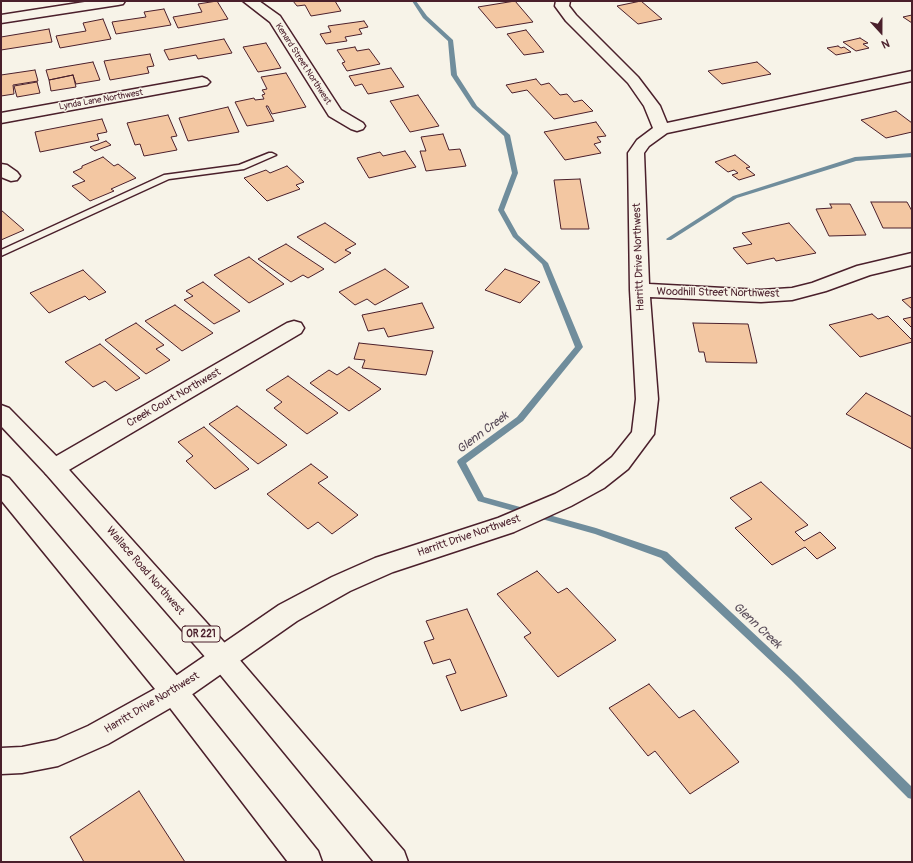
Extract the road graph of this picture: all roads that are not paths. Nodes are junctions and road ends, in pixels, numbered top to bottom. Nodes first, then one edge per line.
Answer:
1 (118, 1) edge
2 (250, 1) edge
3 (563, 1) edge
4 (1, 19) edge
5 (912, 76) edge
6 (202, 82) dead end
7 (1, 118) edge
8 (357, 126) dead end
9 (662, 129) junction
10 (272, 155) dead end
11 (1, 253) edge
12 (912, 259) edge
13 (640, 290) junction
14 (294, 328) dead end
15 (1, 413) edge
16 (54, 468) junction
17 (3, 489) edge
18 (223, 659) junction
19 (174, 692) junction
20 (1, 761) edge
21 (307, 862) edge
22 (393, 862) edge

1 - 4 street
2 - 8 street, Kenard Street Northwest
3 - 9 street
5 - 9 street, Harritt Drive Northwest
6 - 7 street, Lynda Lane Northwest
9 - 13 street, Harritt Drive Northwest
10 - 11 lane
12 - 13 street, Woodhill Street Northwest
13 - 18 street, Harritt Drive Northwest
14 - 16 street, Creek Court Northwest
15 - 16 street, Wallace Road Northwest / OR 221
16 - 18 street, Wallace Road Northwest / OR 221
17 - 19 street
18 - 19 street, Harritt Drive Northwest
18 - 22 street, Wallace Road Northwest / OR 221
19 - 20 street, Harritt Drive Northwest
19 - 21 street

